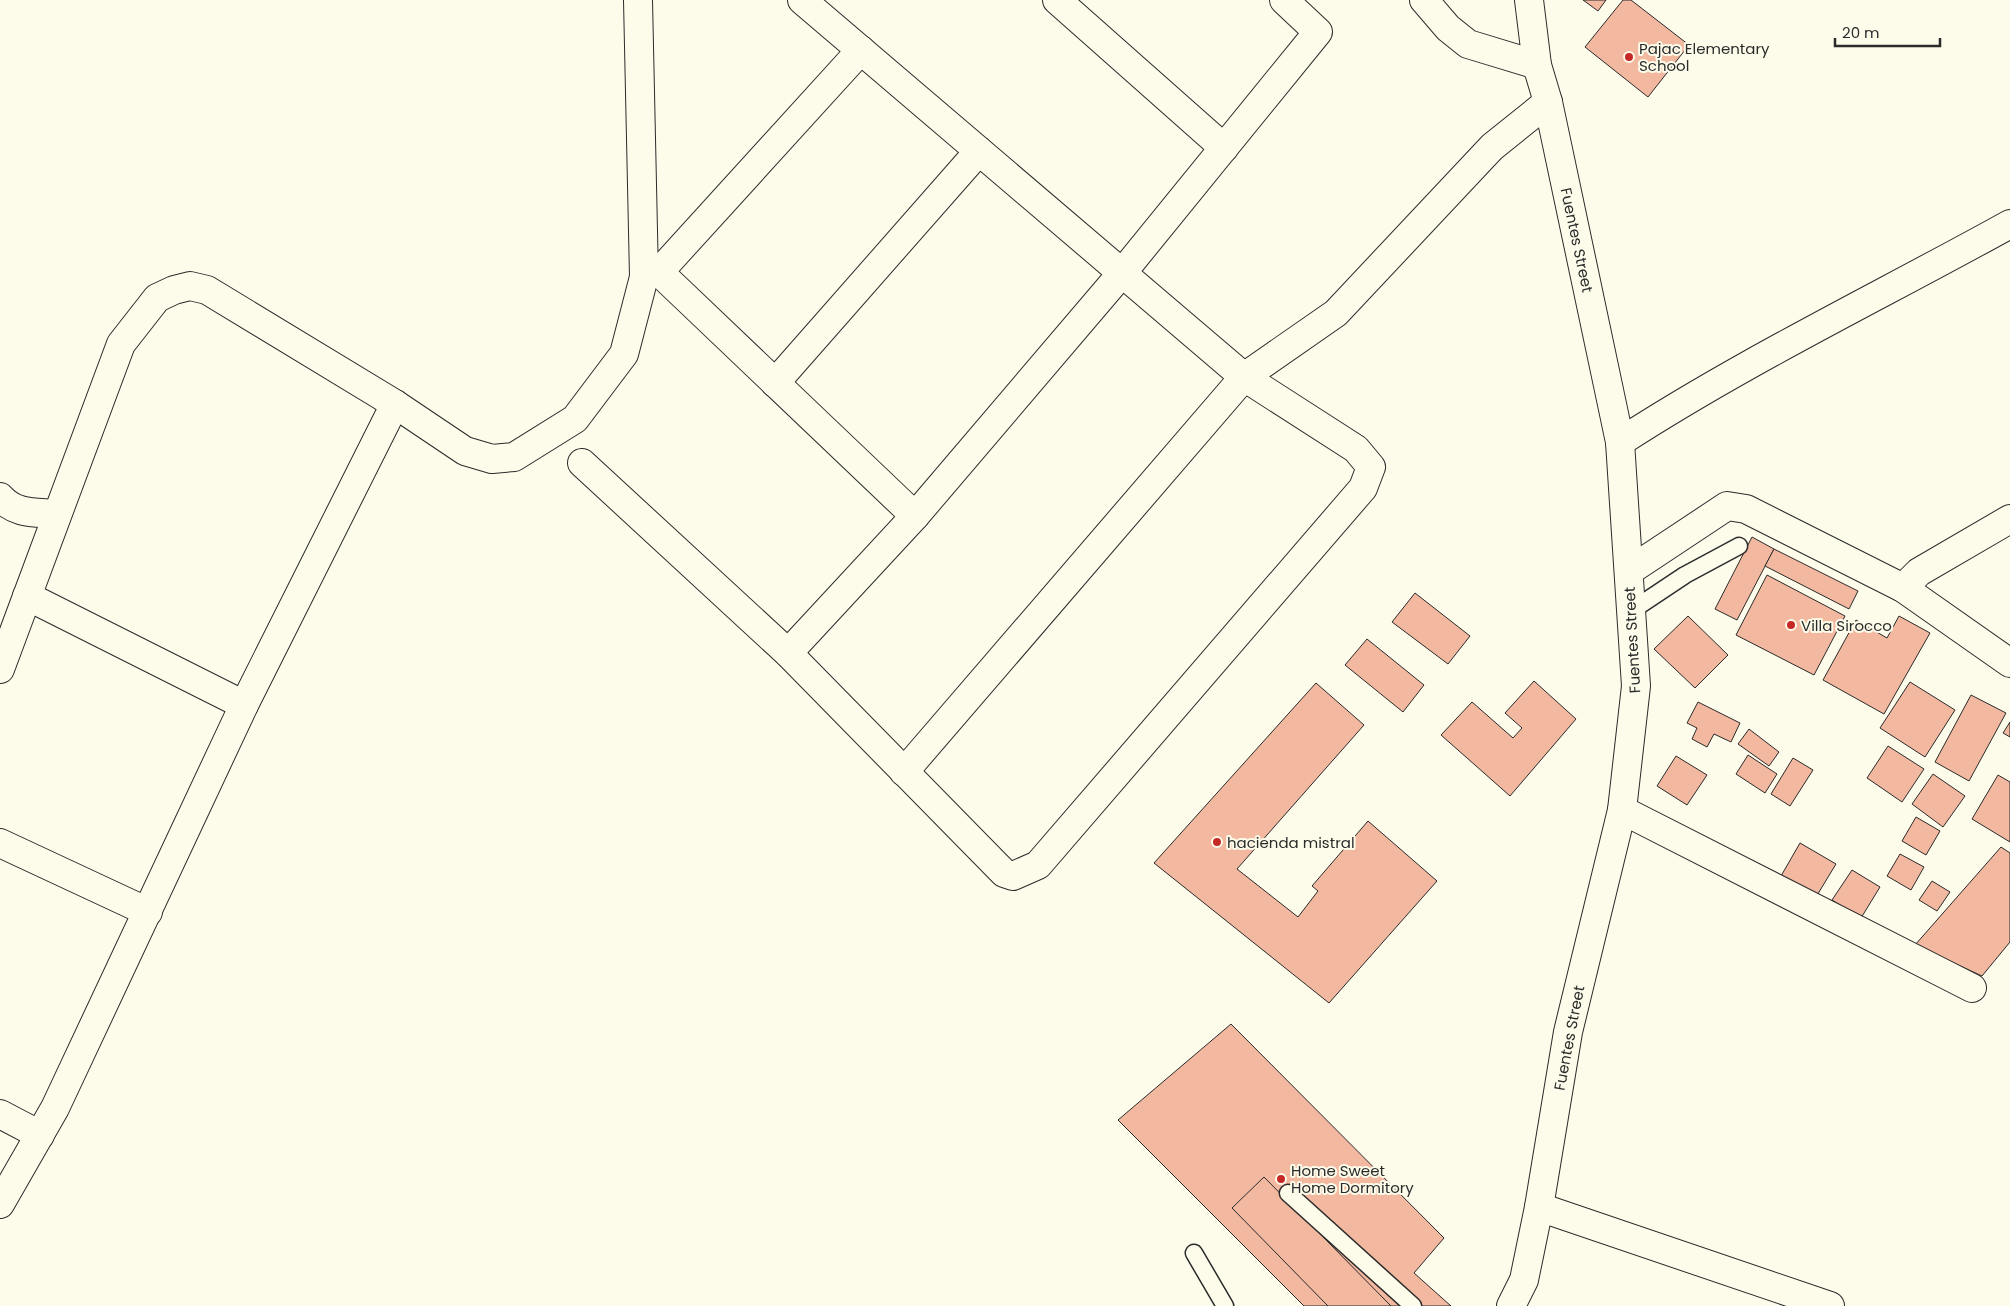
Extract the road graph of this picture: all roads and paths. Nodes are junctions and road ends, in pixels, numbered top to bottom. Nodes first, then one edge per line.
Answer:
1 (638, 0) edge
2 (802, 0) edge
3 (1058, 0) edge
4 (1284, 0) edge
5 (1424, 0) edge
6 (1529, 0) edge
7 (861, 50) junction
8 (1537, 65) junction
9 (1548, 102) junction
10 (1224, 148) junction
11 (978, 150) junction
12 (2010, 224) edge
13 (1122, 273) junction
14 (1244, 377) junction
15 (775, 383) junction
16 (395, 404) junction
17 (1620, 442) junction
18 (582, 463) dead end
19 (0, 496) edge
20 (58, 514) junction
21 (915, 516) junction
22 (2010, 519) edge
23 (1739, 546) dead end
24 (1629, 571) junction
25 (1903, 588) junction
26 (27, 596) junction
27 (1631, 611) junction
28 (788, 653) junction
29 (2010, 663) edge
30 (0, 670) edge
31 (244, 705) junction
32 (904, 772) junction
33 (1622, 810) junction
34 (0, 844) edge
35 (148, 912) junction
36 (1972, 988) dead end
37 (0, 1114) edge
38 (40, 1135) junction
39 (1288, 1193) dead end
40 (0, 1204) edge
41 (1539, 1207) junction
42 (1194, 1253) dead end
43 (1225, 1306) edge
44 (1413, 1306) edge
45 (1510, 1306) edge
46 (1830, 1306) edge

1 - 16 street
2 - 7 street
3 - 10 street
4 - 10 street
5 - 8 street
6 - 8 street, Fuentes Street
7 - 11 street
7 - 15 street
8 - 9 street, Fuentes Street
9 - 14 street
9 - 17 street, Fuentes Street
10 - 13 street
11 - 13 street
11 - 15 street
12 - 17 street
13 - 14 street
13 - 21 street
14 - 32 street
14 - 32 street
15 - 21 street
16 - 20 street
16 - 31 street
17 - 24 street, Fuentes Street
18 - 28 street
19 - 20 street
20 - 26 street
21 - 28 street
22 - 25 street
23 - 27 lane
24 - 25 street
24 - 27 street, Fuentes Street
25 - 29 street
26 - 30 street
26 - 31 street
27 - 33 street, Fuentes Street
28 - 32 street
31 - 35 street
33 - 36 street
33 - 41 street, Fuentes Street
34 - 35 street
35 - 38 street
37 - 38 street
38 - 40 street
39 - 44 lane
41 - 45 street, Fuentes Street
41 - 46 street
42 - 43 lane

